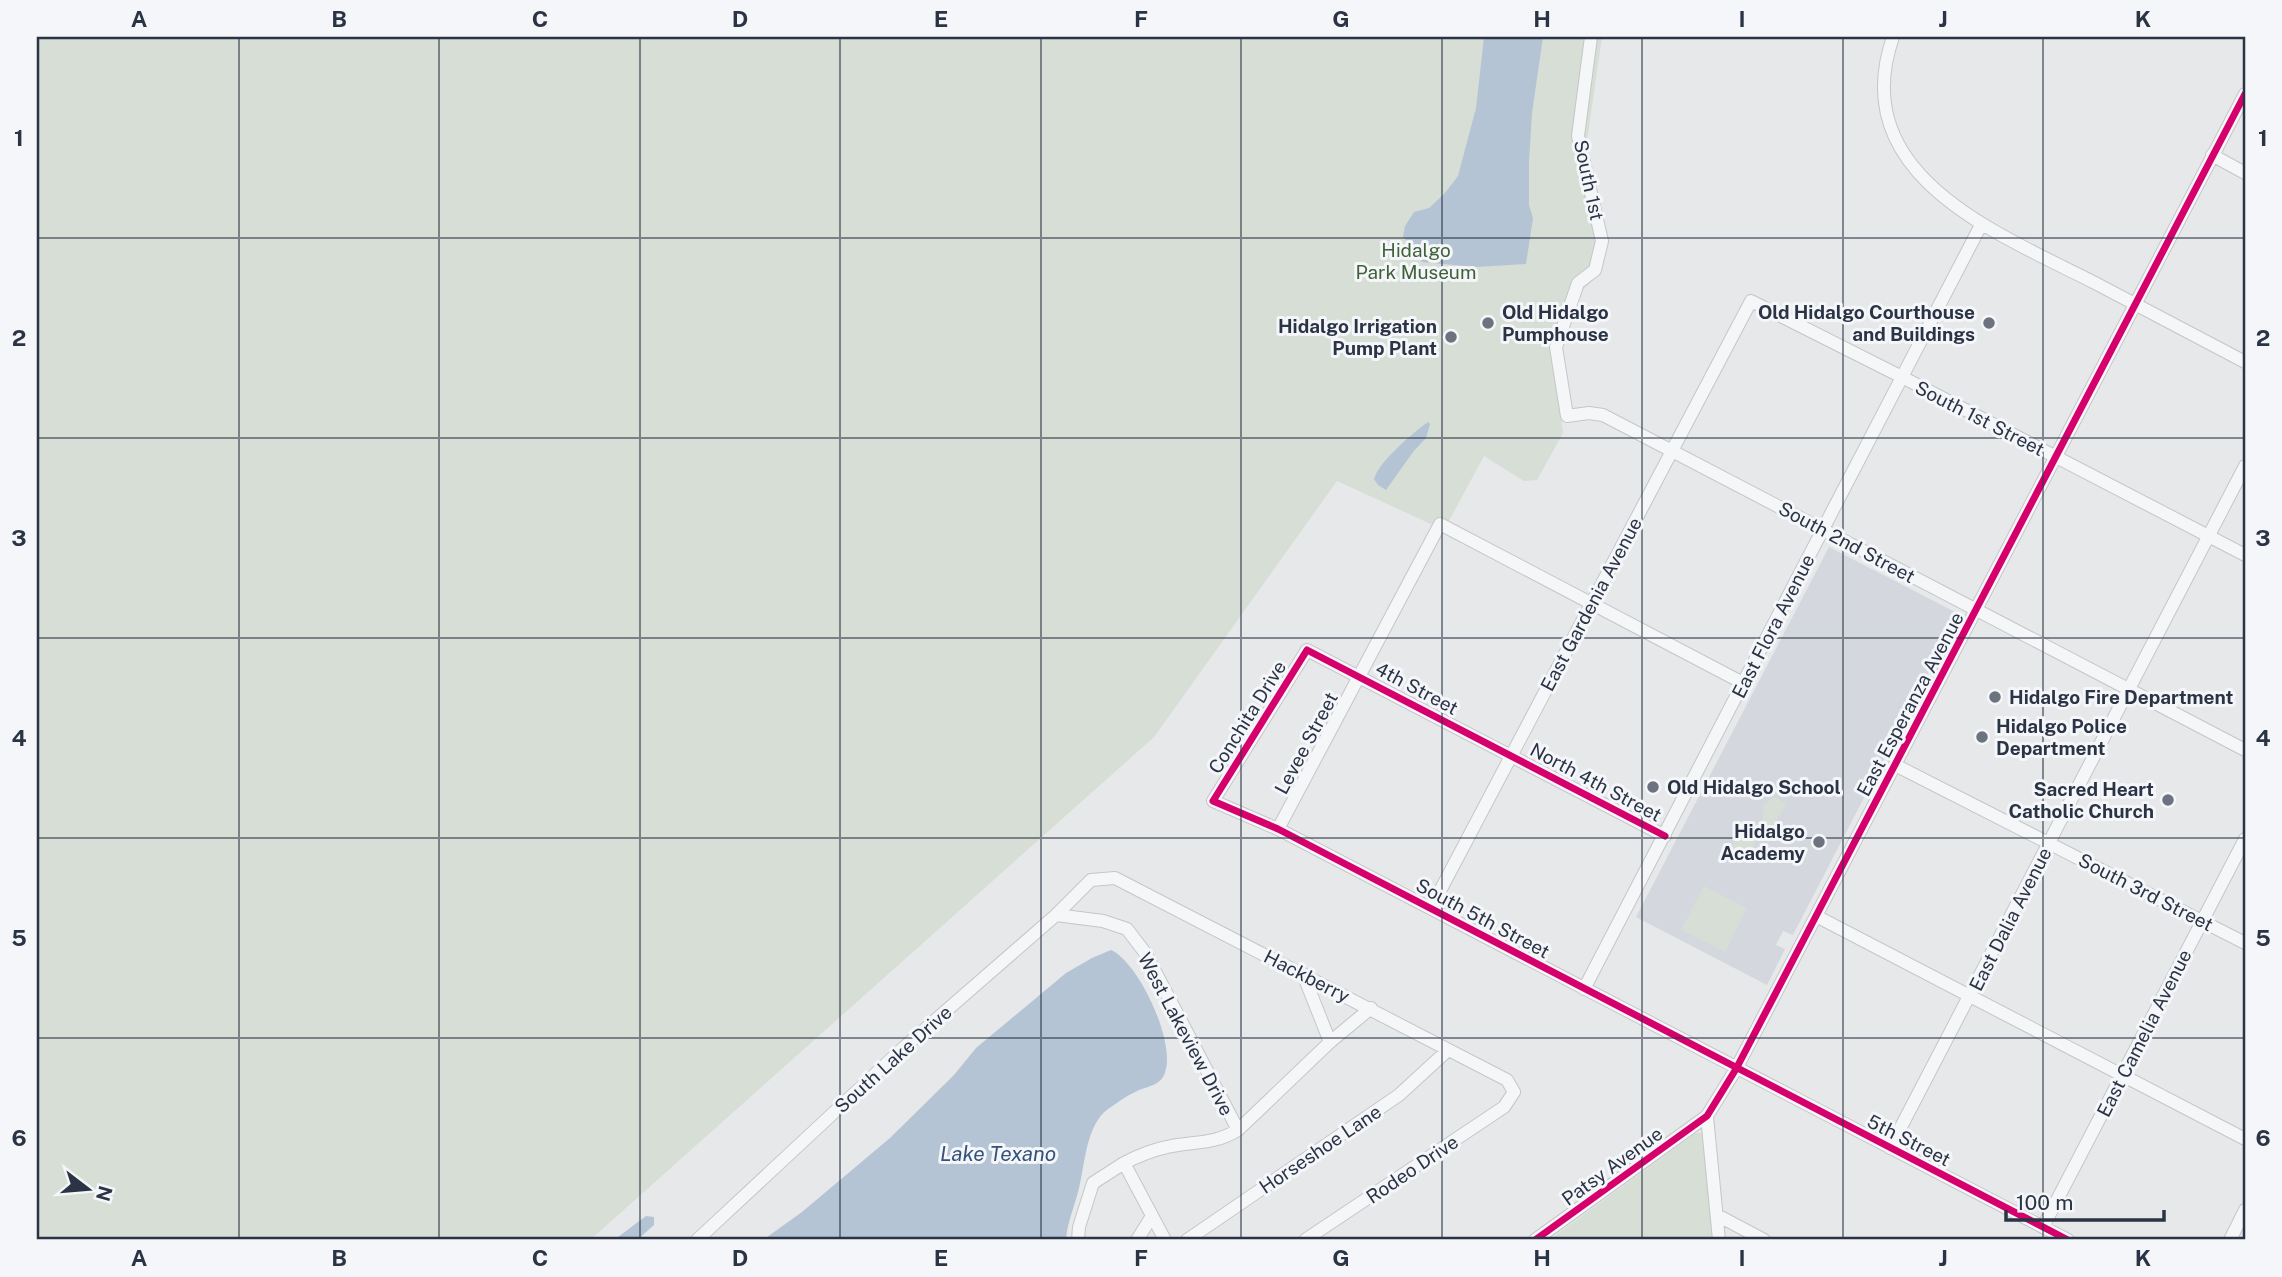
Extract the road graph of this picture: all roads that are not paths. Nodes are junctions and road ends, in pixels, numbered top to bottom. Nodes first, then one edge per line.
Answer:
1 (1591, 37) edge
2 (1893, 37) edge
3 (2245, 94) edge
4 (2212, 155) junction
5 (2245, 173) edge
6 (1981, 225) junction
7 (1578, 283) joint
8 (1751, 302) joint
9 (2136, 304) junction
10 (2245, 362) edge
11 (1902, 377) junction
12 (1671, 450) junction
13 (2056, 457) junction
14 (2245, 466) edge
15 (1824, 529) junction
16 (2210, 536) junction
17 (2245, 555) edge
18 (1591, 603) junction
19 (1976, 611) junction
20 (1307, 650) joint
21 (1359, 676) junction
22 (1743, 683) junction
23 (2129, 690) junction
24 (2245, 750) edge
25 (1512, 756) junction
26 (1895, 765) junction
27 (1213, 801) joint
28 (1278, 829) junction
29 (1665, 836) junction
30 (2245, 839) edge
31 (2049, 842) junction
32 (1091, 880) joint
33 (1431, 908) junction
34 (1056, 915) junction
35 (1816, 916) junction
36 (2202, 920) junction
37 (2245, 943) edge
38 (1303, 974) junction
39 (1584, 989) junction
40 (1970, 997) junction
41 (1371, 1008) junction
42 (1329, 1042) junction
43 (1448, 1050) junction
44 (1735, 1069) junction
45 (2122, 1077) junction
46 (1514, 1092) joint
47 (1707, 1116) junction
48 (1238, 1130) junction
49 (2245, 1139) edge
50 (1890, 1148) junction
51 (1124, 1163) junction
52 (2245, 1210) edge
53 (1717, 1215) junction
54 (1152, 1216) junction
55 (2043, 1227) junction
56 (1540, 1239) edge
57 (696, 1240) edge
58 (1078, 1240) edge
59 (1137, 1240) edge
60 (1165, 1240) edge
61 (1187, 1240) edge
62 (1306, 1240) edge
63 (1719, 1240) edge
64 (1764, 1240) edge
65 (2068, 1240) edge
66 (2230, 1240) edge

1 - 7 street, South 1st
2 - 6 street
3 - 4 street, East Esperanza Avenue
4 - 5 street
4 - 9 street, East Esperanza Avenue
6 - 9 street
6 - 11 street, East Flora Avenue
7 - 12 street, South 2nd Street
8 - 11 street, South 1st Street
8 - 12 street, East Gardenia Avenue
9 - 10 street
9 - 13 street, East Esperanza Avenue
11 - 13 street, South 1st Street
11 - 15 street, East Flora Avenue
12 - 15 street, South 2nd Street
12 - 18 street, East Gardenia Avenue
13 - 16 street, South 1st Street
13 - 19 street, East Esperanza Avenue
14 - 16 street, East Dalia Avenue
15 - 19 street, South 2nd Street
15 - 22 street, East Flora Avenue
16 - 17 street, South 1st Street
16 - 23 street, East Dalia Avenue
18 - 21 street, Levee Street
18 - 22 street
18 - 25 street, East Gardenia Avenue
19 - 23 street, South 2nd Street
19 - 26 street, East Esperanza Avenue
20 - 21 street, 4th Street
20 - 27 street, Conchita Drive
21 - 25 street, 4th Street
21 - 28 street, Levee Street
22 - 29 street, East Flora Avenue
23 - 24 street, South 2nd Street
23 - 31 street, East Dalia Avenue
25 - 29 street, North 4th Street
25 - 33 street, East Gardenia Avenue
26 - 31 street, South 3rd Street
26 - 35 street, East Esperanza Avenue
27 - 28 street, South 5th Street
28 - 33 street, South 5th Street
29 - 39 street, East Flora Avenue
30 - 36 street, East Camelia Avenue
31 - 36 street, South 3rd Street
31 - 40 street, East Dalia Avenue
32 - 34 street, South Lake Drive
32 - 38 street, Hackberry
33 - 39 street, South 5th Street
34 - 48 street, West Lakeview Drive
34 - 57 street, South Lake Drive
35 - 40 street
35 - 44 street, East Esperanza Avenue
36 - 37 street, South 3rd Street
36 - 45 street, East Camelia Avenue
38 - 41 street, Hackberry
38 - 42 street
39 - 44 street, South 5th Street
40 - 45 street
40 - 50 street, East Dalia Avenue
41 - 42 street
41 - 43 street, Hackberry
42 - 48 street
43 - 46 street, Hackberry
43 - 61 street, Horseshoe Lane
44 - 47 street, East Esperanza Avenue
44 - 50 street, 5th Street
45 - 49 street
45 - 55 street, East Camelia Avenue
46 - 62 street, Rodeo Drive
47 - 53 street
47 - 56 street, Patsy Avenue
48 - 51 street
50 - 55 street, 5th Street
51 - 54 street
51 - 58 street
52 - 66 street
53 - 63 street
53 - 64 street
54 - 59 street
54 - 60 street
55 - 65 street, 5th Street

